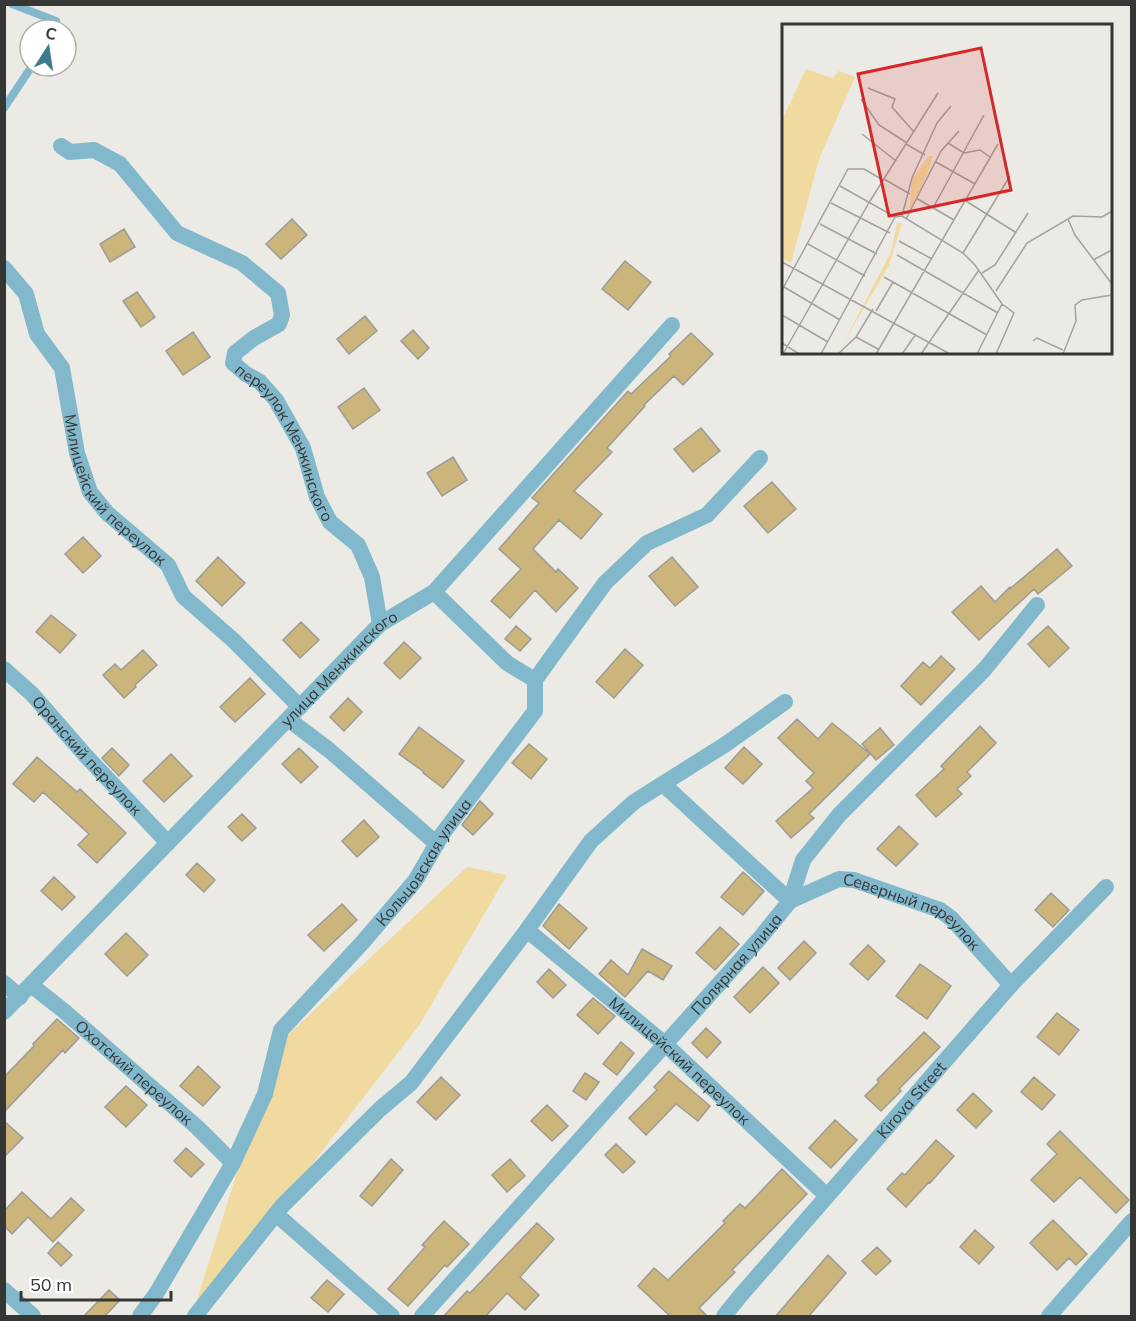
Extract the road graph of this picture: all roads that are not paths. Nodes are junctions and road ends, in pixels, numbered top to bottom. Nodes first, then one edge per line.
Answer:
1 (12, 4) edge
2 (48, 18) edge
3 (24, 78) edge
4 (4, 108) edge
5 (61, 146) dead end
6 (4, 268) edge
7 (672, 325) dead end
8 (760, 458) dead end
9 (434, 592) junction
10 (1037, 605) dead end
11 (380, 624) junction
12 (4, 669) edge
13 (535, 680) junction
14 (785, 702) dead end
15 (294, 713) junction
16 (663, 784) junction
17 (168, 843) junction
18 (437, 844) junction
19 (1106, 887) dead end
20 (790, 902) junction
21 (527, 930) junction
22 (4, 983) edge
23 (1011, 985) junction
24 (26, 991) junction
25 (4, 1012) edge
26 (665, 1044) junction
27 (233, 1163) junction
28 (827, 1196) junction
29 (276, 1214) junction
30 (1131, 1221) edge
31 (4, 1290) edge
32 (33, 1317) edge
33 (140, 1317) edge
34 (195, 1317) edge
35 (392, 1317) edge
36 (422, 1317) edge
37 (724, 1317) edge
38 (1049, 1317) edge

1 - 2 lane
3 - 4 lane
5 - 11 street, переулок Менжинского
6 - 15 street, Милицейский переулок
7 - 9 street, улица Менжинского
8 - 13 street
9 - 11 street, улица Менжинского
9 - 13 street
10 - 20 street, Полярная улица
11 - 15 street, улица Менжинского
12 - 17 street, Оранский переулок
13 - 18 street, Кольцовская улица
14 - 16 street
15 - 17 street, улица Менжинского
15 - 18 street, Милицейский переулок
16 - 20 street
16 - 21 street
17 - 24 street, улица Менжинского
18 - 27 street, Кольцовская улица
19 - 23 street, Kirova Street
20 - 23 street, Северный переулок
20 - 26 street, Полярная улица
21 - 26 street, Милицейский переулок
21 - 29 street
22 - 24 street, Охотский переулок
23 - 28 street, Kirova Street
24 - 25 street, улица Менжинского
24 - 27 street, Охотский переулок
26 - 28 street, Милицейский переулок
26 - 36 street, Полярная улица
27 - 33 street, Кольцовская улица
28 - 37 street, Kirova Street
29 - 34 street
29 - 35 street
30 - 38 street
31 - 32 street

